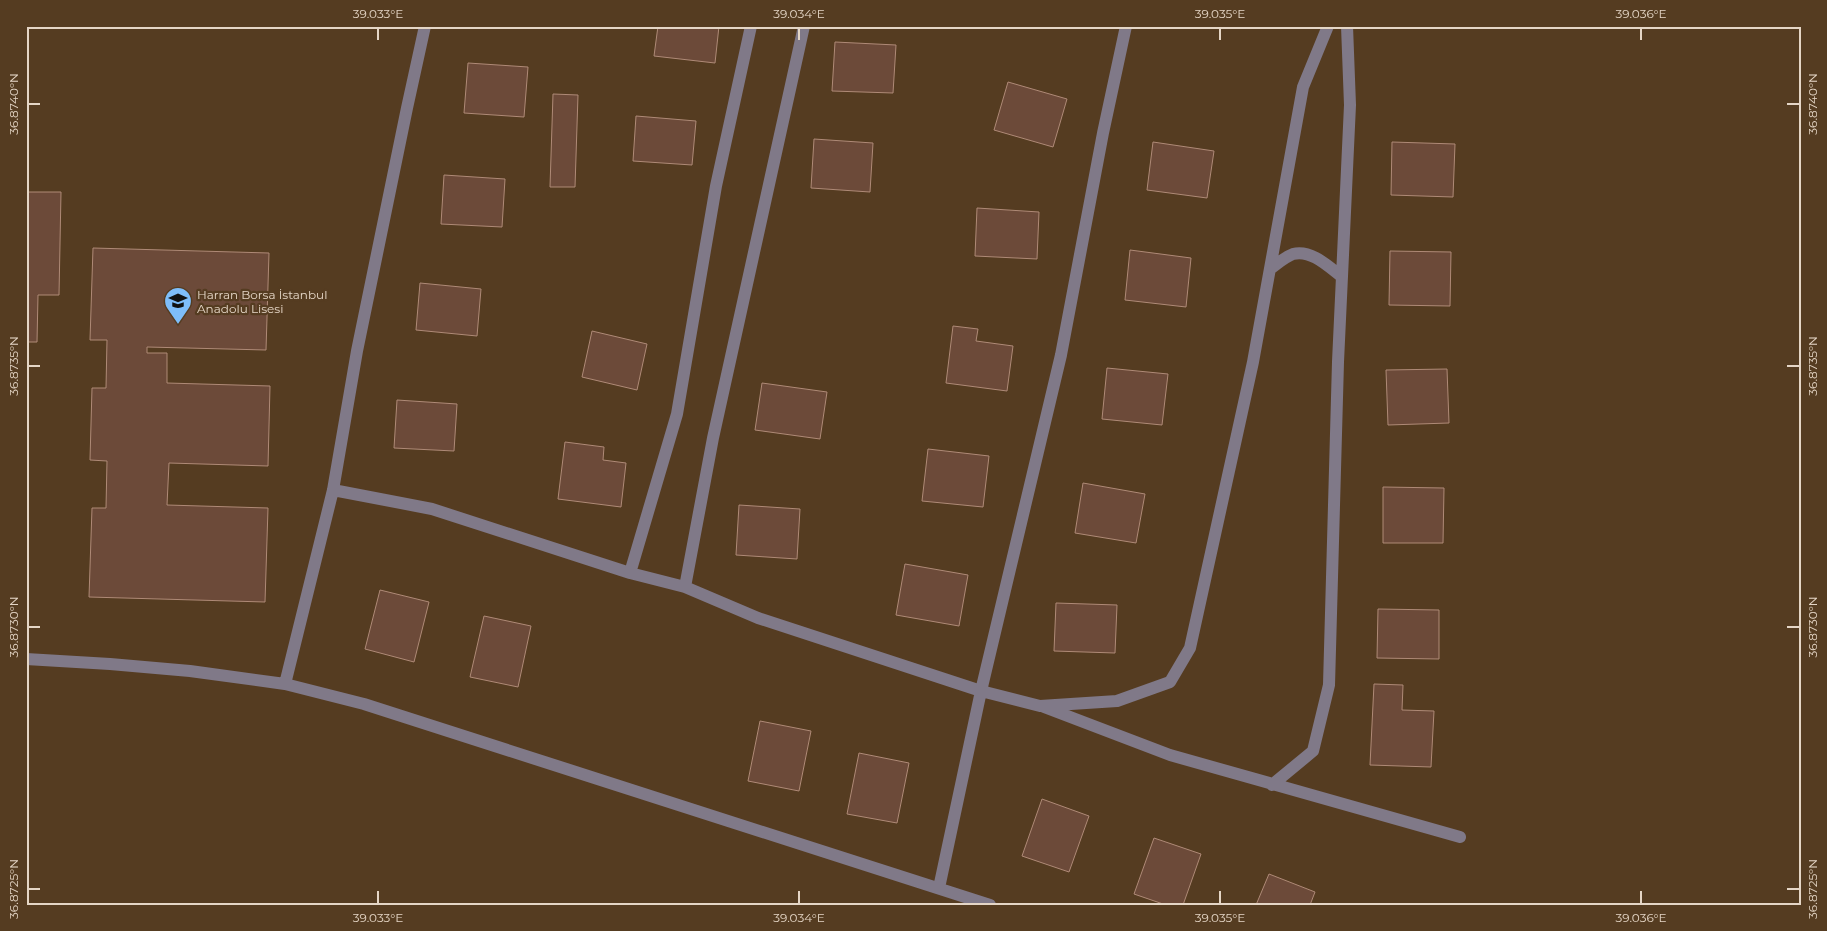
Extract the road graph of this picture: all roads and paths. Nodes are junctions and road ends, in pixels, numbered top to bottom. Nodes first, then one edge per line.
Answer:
1 (425, 26) edge
2 (751, 26) edge
3 (804, 26) edge
4 (1126, 26) edge
5 (1328, 26) edge
6 (1346, 26) edge
7 (1270, 269) junction
8 (1342, 277) junction
9 (333, 490) junction
10 (630, 573) junction
11 (685, 587) junction
12 (26, 659) edge
13 (285, 684) junction
14 (981, 691) junction
15 (1040, 706) junction
16 (1272, 785) junction
17 (1460, 837) dead end
18 (938, 888) junction
19 (990, 905) edge

1 - 9 street
2 - 10 street
3 - 11 street
4 - 14 street
5 - 7 street
6 - 8 street
7 - 8 street
7 - 15 street
8 - 16 street
9 - 10 street
9 - 13 street
10 - 11 street
11 - 14 street
12 - 13 street
13 - 18 street
14 - 15 street
14 - 18 street
15 - 16 street
16 - 17 street
18 - 19 street

